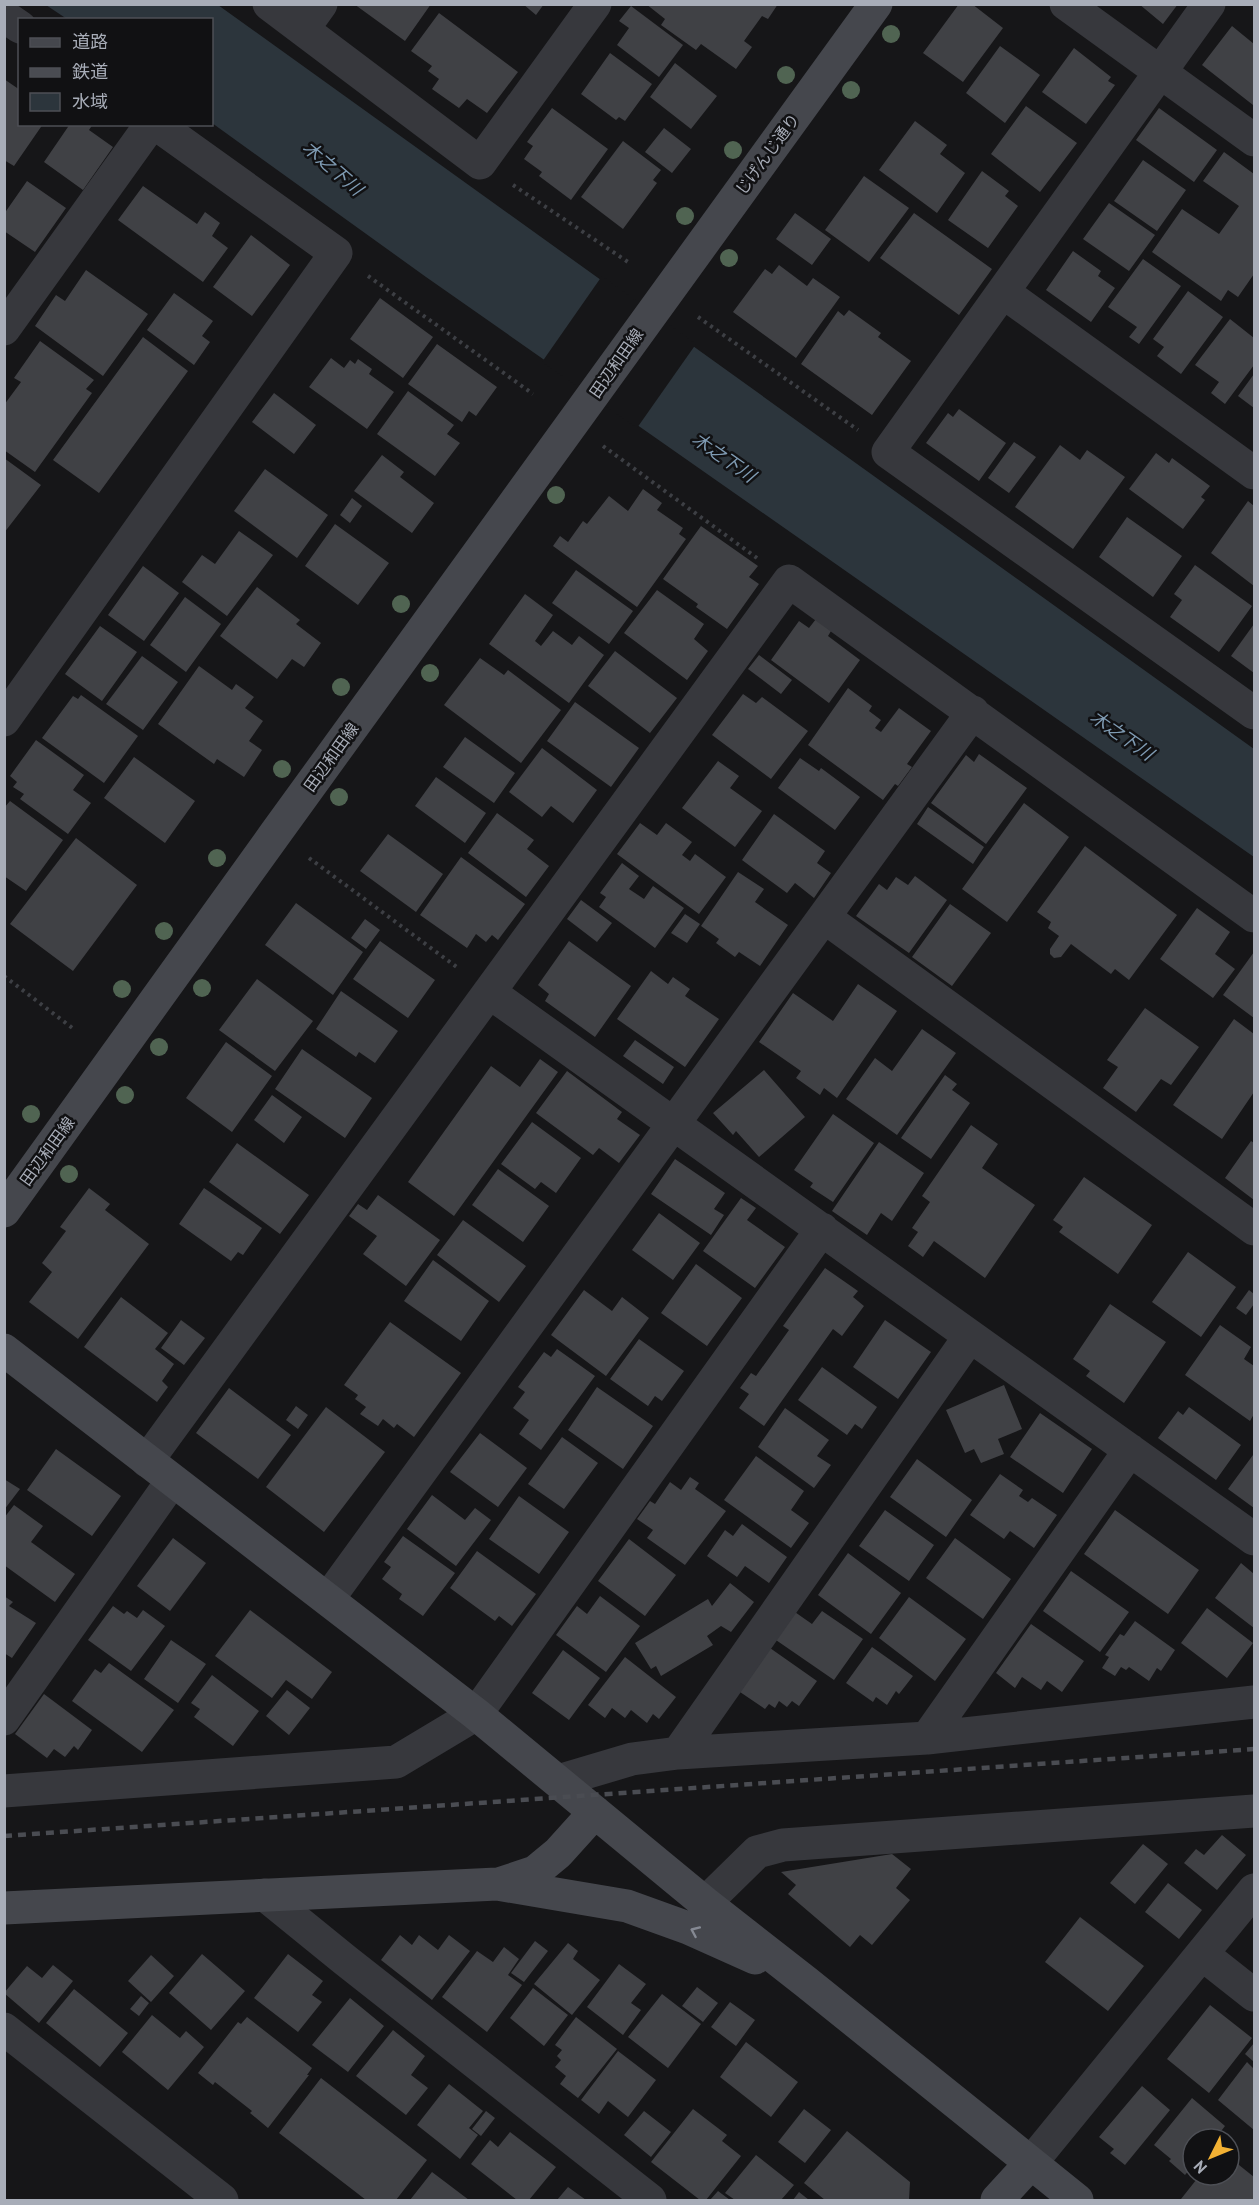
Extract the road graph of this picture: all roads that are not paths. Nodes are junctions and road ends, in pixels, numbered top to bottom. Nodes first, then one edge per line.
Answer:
1 (269, 4) edge
2 (595, 4) edge
3 (876, 4) edge
4 (1066, 4) edge
5 (1209, 4) edge
6 (4, 16) edge
7 (312, 17) edge
8 (18, 26) edge
9 (1161, 72) junction
10 (150, 126) edge
11 (159, 126) edge
12 (1254, 140) edge
13 (1003, 292) junction
14 (658, 303) joint
15 (4, 329) edge
16 (1254, 473) edge
17 (973, 712) junction
18 (1254, 713) edge
19 (4, 720) edge
20 (1254, 916) edge
21 (824, 917) junction
22 (489, 992) junction
23 (674, 1123) junction
24 (4, 1211) edge
25 (822, 1229) junction
26 (1254, 1229) edge
27 (970, 1336) junction
28 (4, 1350) edge
29 (1130, 1450) junction
30 (147, 1461) junction
31 (172, 1481) junction
32 (1254, 1539) edge
33 (328, 1599) junction
34 (1254, 1702) edge
35 (476, 1714) junction
36 (4, 1719) edge
37 (927, 1738) junction
38 (678, 1753) junction
39 (558, 1781) junction
40 (4, 1791) edge
41 (1254, 1811) edge
42 (595, 1812) junction
43 (497, 1884) junction
44 (1254, 1890) edge
45 (265, 1894) junction
46 (705, 1904) junction
47 (4, 1908) edge
48 (1202, 1954) junction
49 (806, 1982) junction
50 (1254, 1995) edge
51 (4, 2029) edge
52 (1030, 2163) junction
53 (222, 2200) edge
54 (650, 2200) edge
55 (997, 2200) edge
56 (1077, 2200) edge

1 - 7 street
2 - 7 street
3 - 14 street, じげんじ通り
4 - 9 street
5 - 9 street
6 - 8 street
9 - 12 street
9 - 13 street
10 - 15 street
11 - 19 street
13 - 16 street
13 - 18 street
14 - 24 street, 田辺和田線
17 - 20 street
17 - 21 street
17 - 22 street
21 - 23 street
21 - 26 street
22 - 23 street
22 - 30 street
23 - 25 street
23 - 33 street
25 - 27 street
25 - 35 street
27 - 29 street
27 - 38 street
28 - 30 street
29 - 32 street
29 - 37 street
30 - 31 street
31 - 33 street
31 - 36 street
33 - 35 street
34 - 37 street
35 - 39 street
35 - 40 street
37 - 38 street
38 - 39 street
39 - 42 street
41 - 46 street
42 - 43 street
42 - 46 street
43 - 45 street
49 -> 43 street
44 - 48 street
45 - 47 street
45 - 54 street
46 - 49 street
48 - 50 street
48 - 52 street
49 - 52 street
51 - 53 street
52 - 55 street
52 - 56 street

